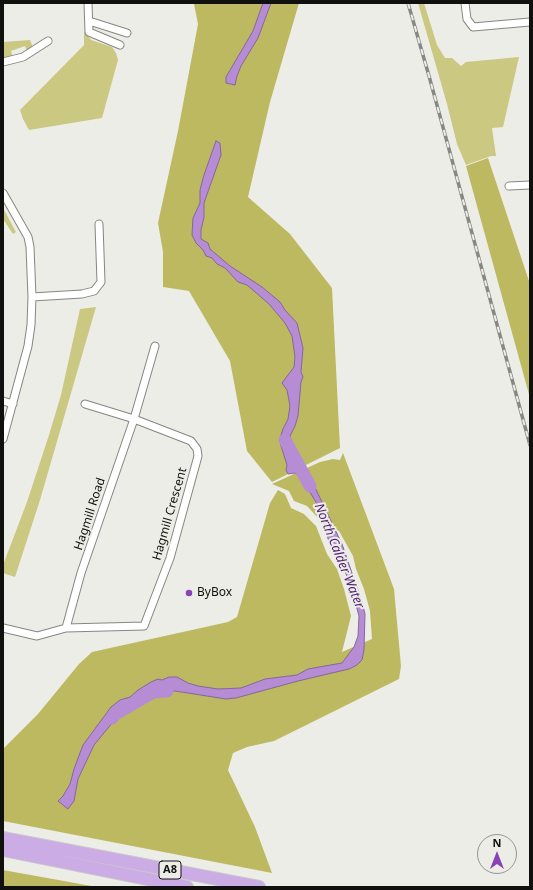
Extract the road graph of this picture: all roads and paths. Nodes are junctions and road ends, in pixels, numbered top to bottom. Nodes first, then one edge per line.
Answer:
1 (88, 3) edge
2 (465, 3) edge
3 (89, 21) junction
4 (530, 22) edge
5 (127, 33) dead end
6 (48, 41) dead end
7 (120, 45) dead end
8 (3, 62) edge
9 (530, 185) edge
10 (509, 186) dead end
11 (3, 193) edge
12 (98, 224) dead end
13 (32, 297) junction
14 (154, 346) dead end
15 (3, 401) edge
16 (13, 404) junction
17 (85, 404) dead end
18 (134, 419) junction
19 (3, 439) edge
20 (3, 628) edge
21 (66, 628) junction
22 (3, 838) edge
23 (3, 850) edge
24 (187, 887) edge
25 (259, 887) edge

1 - 3 street
2 - 4 street
3 - 5 street
3 - 7 street
6 - 8 street
9 - 10 street
11 - 13 street
12 - 13 street
13 - 16 street
14 - 18 street, Hagmill Road
15 - 16 street
16 - 19 street
17 - 18 street, Hagmill Crescent
18 - 21 street, Hagmill Road
18 - 21 street, Hagmill Crescent
20 - 21 street
22 - 25 highway, A8
23 - 24 highway, A8

